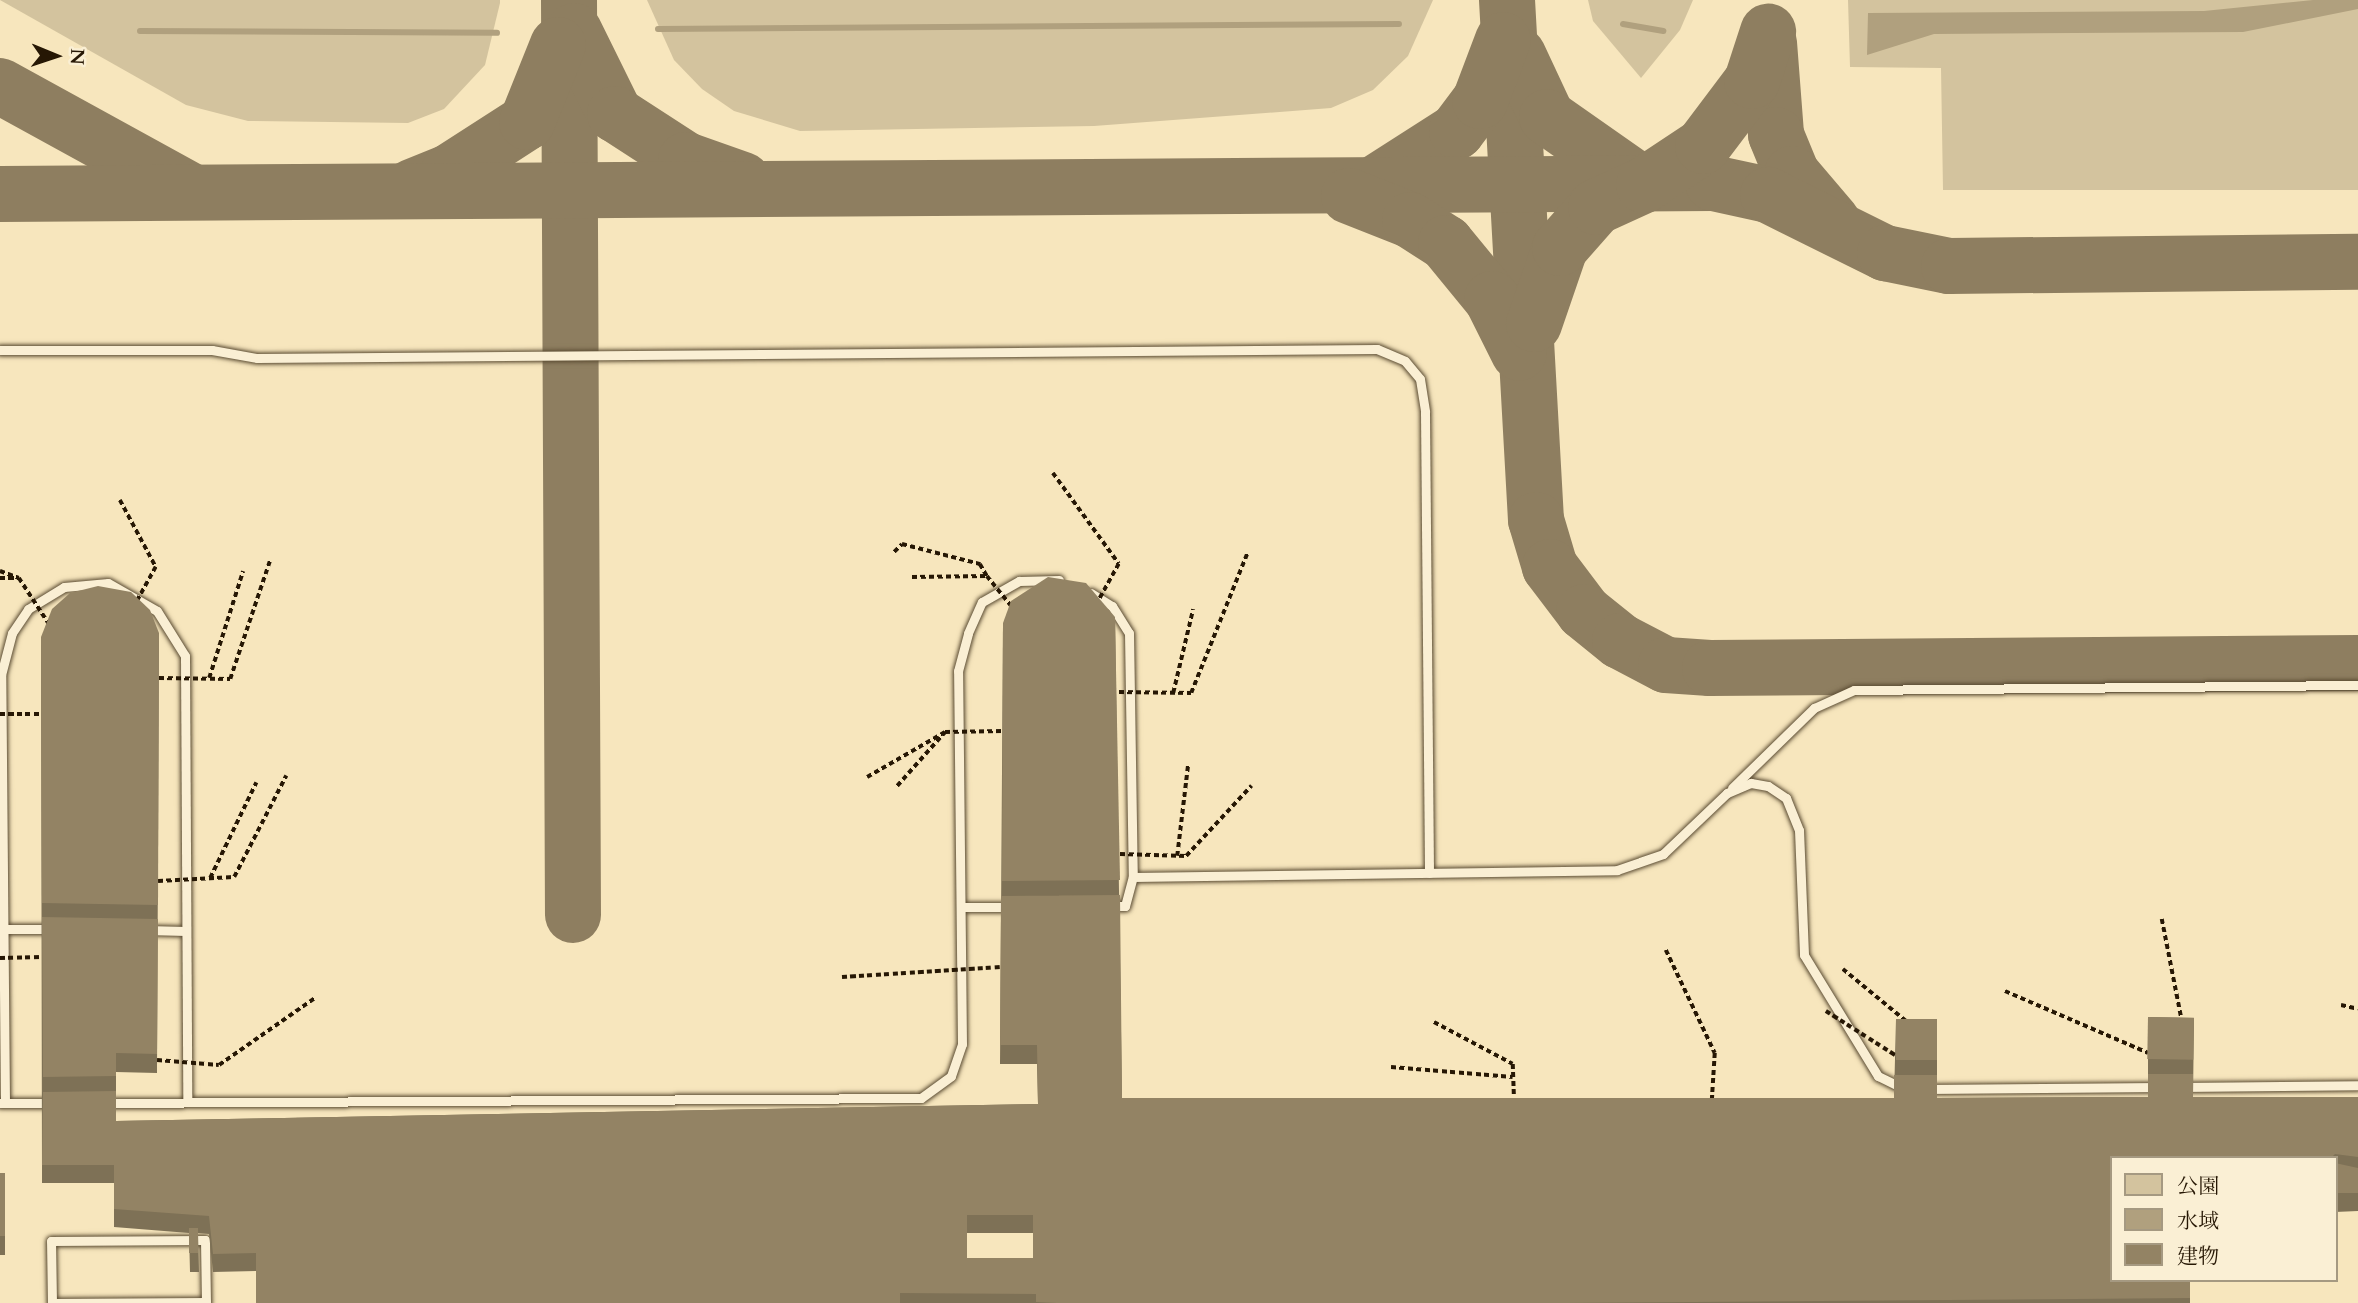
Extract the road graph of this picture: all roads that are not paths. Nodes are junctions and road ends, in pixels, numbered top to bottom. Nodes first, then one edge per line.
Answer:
1 (0, 350) edge
2 (1068, 582) edge
3 (1079, 586) edge
4 (2358, 685) edge
5 (1727, 793) junction
6 (1429, 873) junction
7 (1133, 877) junction
8 (1097, 906) edge
9 (961, 907) junction
10 (1029, 907) edge
11 (4, 929) junction
12 (69, 929) edge
13 (134, 930) edge
14 (186, 931) junction
15 (2358, 1085) edge
16 (187, 1102) junction
17 (2, 1103) edge
18 (61, 1103) edge
19 (89, 1103) edge
20 (206, 1302) edge
21 (52, 1303) edge

1 - 6 lane
2 - 9 lane
3 - 7 lane
4 - 5 lane
5 - 6 lane
5 - 15 lane
6 - 7 lane
7 - 8 lane
9 - 10 lane
9 - 16 lane
11 - 12 lane
11 - 14 lane
11 - 17 lane
13 - 14 lane
14 - 16 lane
16 - 19 lane
17 - 18 lane
20 - 21 lane
20 - 21 lane

